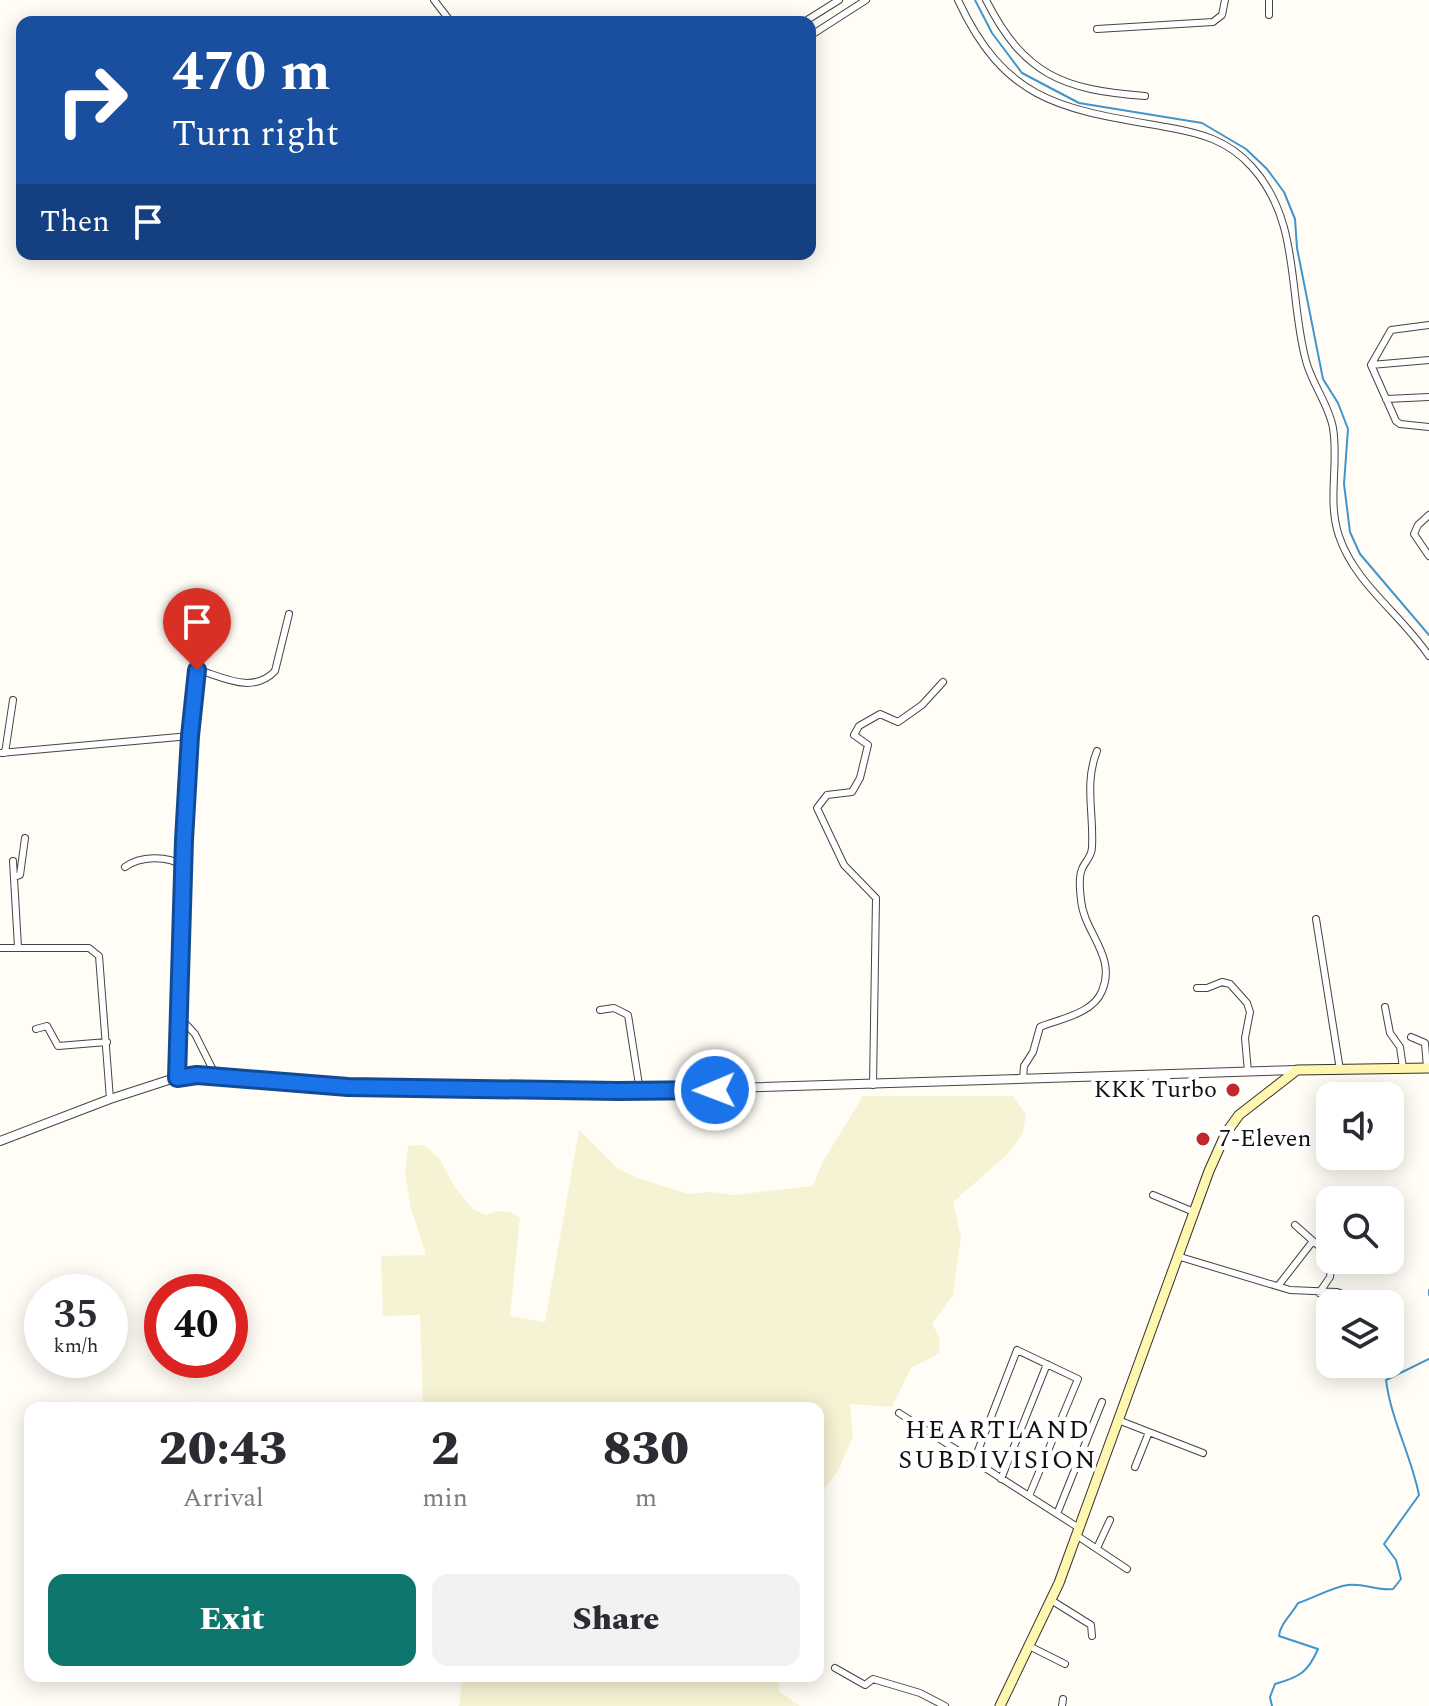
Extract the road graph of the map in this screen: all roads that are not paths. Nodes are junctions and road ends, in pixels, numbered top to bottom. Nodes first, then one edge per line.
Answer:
1 (434, 0) edge
2 (839, 0) edge
3 (866, 0) edge
4 (958, 0) edge
5 (986, 0) edge
6 (1225, 0) edge
7 (1269, 0) edge
8 (1269, 15) dead end
9 (446, 16) edge
10 (814, 16) edge
11 (1097, 29) dead end
12 (816, 32) edge
13 (1145, 96) dead end
14 (1429, 325) edge
15 (1429, 360) edge
16 (1371, 365) junction
17 (1429, 397) edge
18 (1386, 399) junction
19 (1429, 427) edge
20 (1429, 515) edge
21 (1429, 556) edge
22 (289, 614) dead end
23 (1429, 656) edge
24 (943, 682) dead end
25 (13, 700) dead end
26 (190, 736) junction
27 (1097, 751) dead end
28 (2, 753) edge
29 (25, 838) dead end
30 (13, 861) dead end
31 (183, 866) junction
32 (125, 867) dead end
33 (14, 877) junction
34 (1316, 919) dead end
35 (18, 947) junction
36 (0, 948) edge
37 (1197, 988) dead end
38 (1385, 1007) dead end
39 (600, 1010) dead end
40 (184, 1022) dead end
41 (36, 1029) dead end
42 (1411, 1037) dead end
43 (107, 1042) junction
44 (1403, 1068) junction
45 (1428, 1068) edge
46 (1297, 1070) junction
47 (1340, 1070) junction
48 (1248, 1072) junction
49 (216, 1076) junction
50 (177, 1078) junction
51 (1023, 1079) junction
52 (873, 1085) junction
53 (640, 1091) junction
54 (110, 1099) junction
55 (0, 1141) edge
56 (1153, 1195) dead end
57 (1194, 1212) junction
58 (1295, 1225) dead end
59 (1313, 1241) junction
60 (1316, 1244) edge
61 (1177, 1256) junction
62 (1278, 1286) junction
63 (1316, 1292) edge
64 (1047, 1364) junction
65 (1102, 1402) dead end
66 (899, 1413) dead end
67 (1118, 1420) junction
68 (1149, 1432) junction
69 (1203, 1453) dead end
70 (974, 1461) junction
71 (1135, 1467) dead end
72 (1001, 1479) junction
73 (1029, 1496) junction
74 (1057, 1514) junction
75 (1110, 1520) dead end
76 (1078, 1532) junction
77 (1097, 1548) junction
78 (1127, 1569) dead end
79 (1051, 1600) junction
80 (1092, 1636) dead end
81 (1029, 1646) junction
82 (1065, 1664) dead end
83 (835, 1668) dead end
84 (945, 1706) edge
85 (1000, 1706) edge

1 - 9 street
2 - 10 street
3 - 12 street
4 - 23 street
5 - 13 street
6 - 11 street
7 - 8 street
14 - 16 street
15 - 16 street
16 - 18 street
17 - 18 street
18 - 19 street
20 - 21 street
22 - 26 street
24 - 52 street
25 - 28 street
26 - 28 street
26 - 31 street
27 - 51 street
29 - 33 street
30 - 33 street
31 - 32 street
31 - 50 street
33 - 35 street
34 - 47 street
35 - 36 street
35 - 43 street
37 - 48 street
38 - 44 street
39 - 53 street
40 - 49 street
41 - 43 street
42 - 45 street
43 - 54 street
44 - 45 main road
44 - 47 main road
46 - 47 main road
46 - 48 street
46 - 57 main road
48 - 51 street
49 - 50 street
49 - 53 street
50 - 54 street
51 - 52 street
52 - 53 street
54 - 55 street
56 - 57 street
57 - 61 main road
58 - 59 street
59 - 60 street
59 - 62 street
61 - 62 street
61 - 67 main road
62 - 63 street
64 - 70 street
64 - 72 street
64 - 73 street
65 - 74 street
66 - 70 street
67 - 68 street
67 - 76 main road
68 - 69 street
68 - 71 street
70 - 72 street
72 - 73 street
73 - 74 street
74 - 76 street
75 - 77 street
76 - 77 street
76 - 79 main road
77 - 78 street
79 - 80 street
79 - 81 main road
81 - 82 street
81 - 85 main road
83 - 84 street

